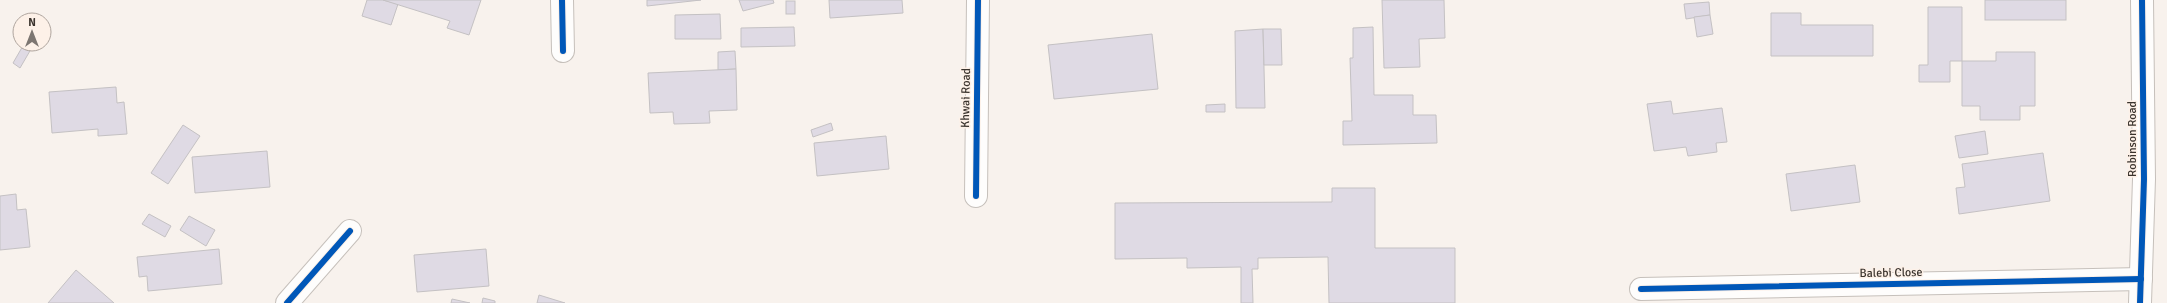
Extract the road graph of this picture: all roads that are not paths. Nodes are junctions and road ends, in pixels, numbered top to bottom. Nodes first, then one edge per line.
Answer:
1 (562, 0) edge
2 (978, 0) edge
3 (2142, 0) edge
4 (563, 51) dead end
5 (976, 196) dead end
6 (350, 232) dead end
7 (2141, 279) junction
8 (1641, 289) dead end
9 (287, 303) edge
10 (2140, 303) edge

1 - 4 street
2 - 5 street, Khwai Road
3 - 7 street, Robinson Road
6 - 9 street
7 - 8 street, Balebi Close
7 - 10 street, Robinson Road

